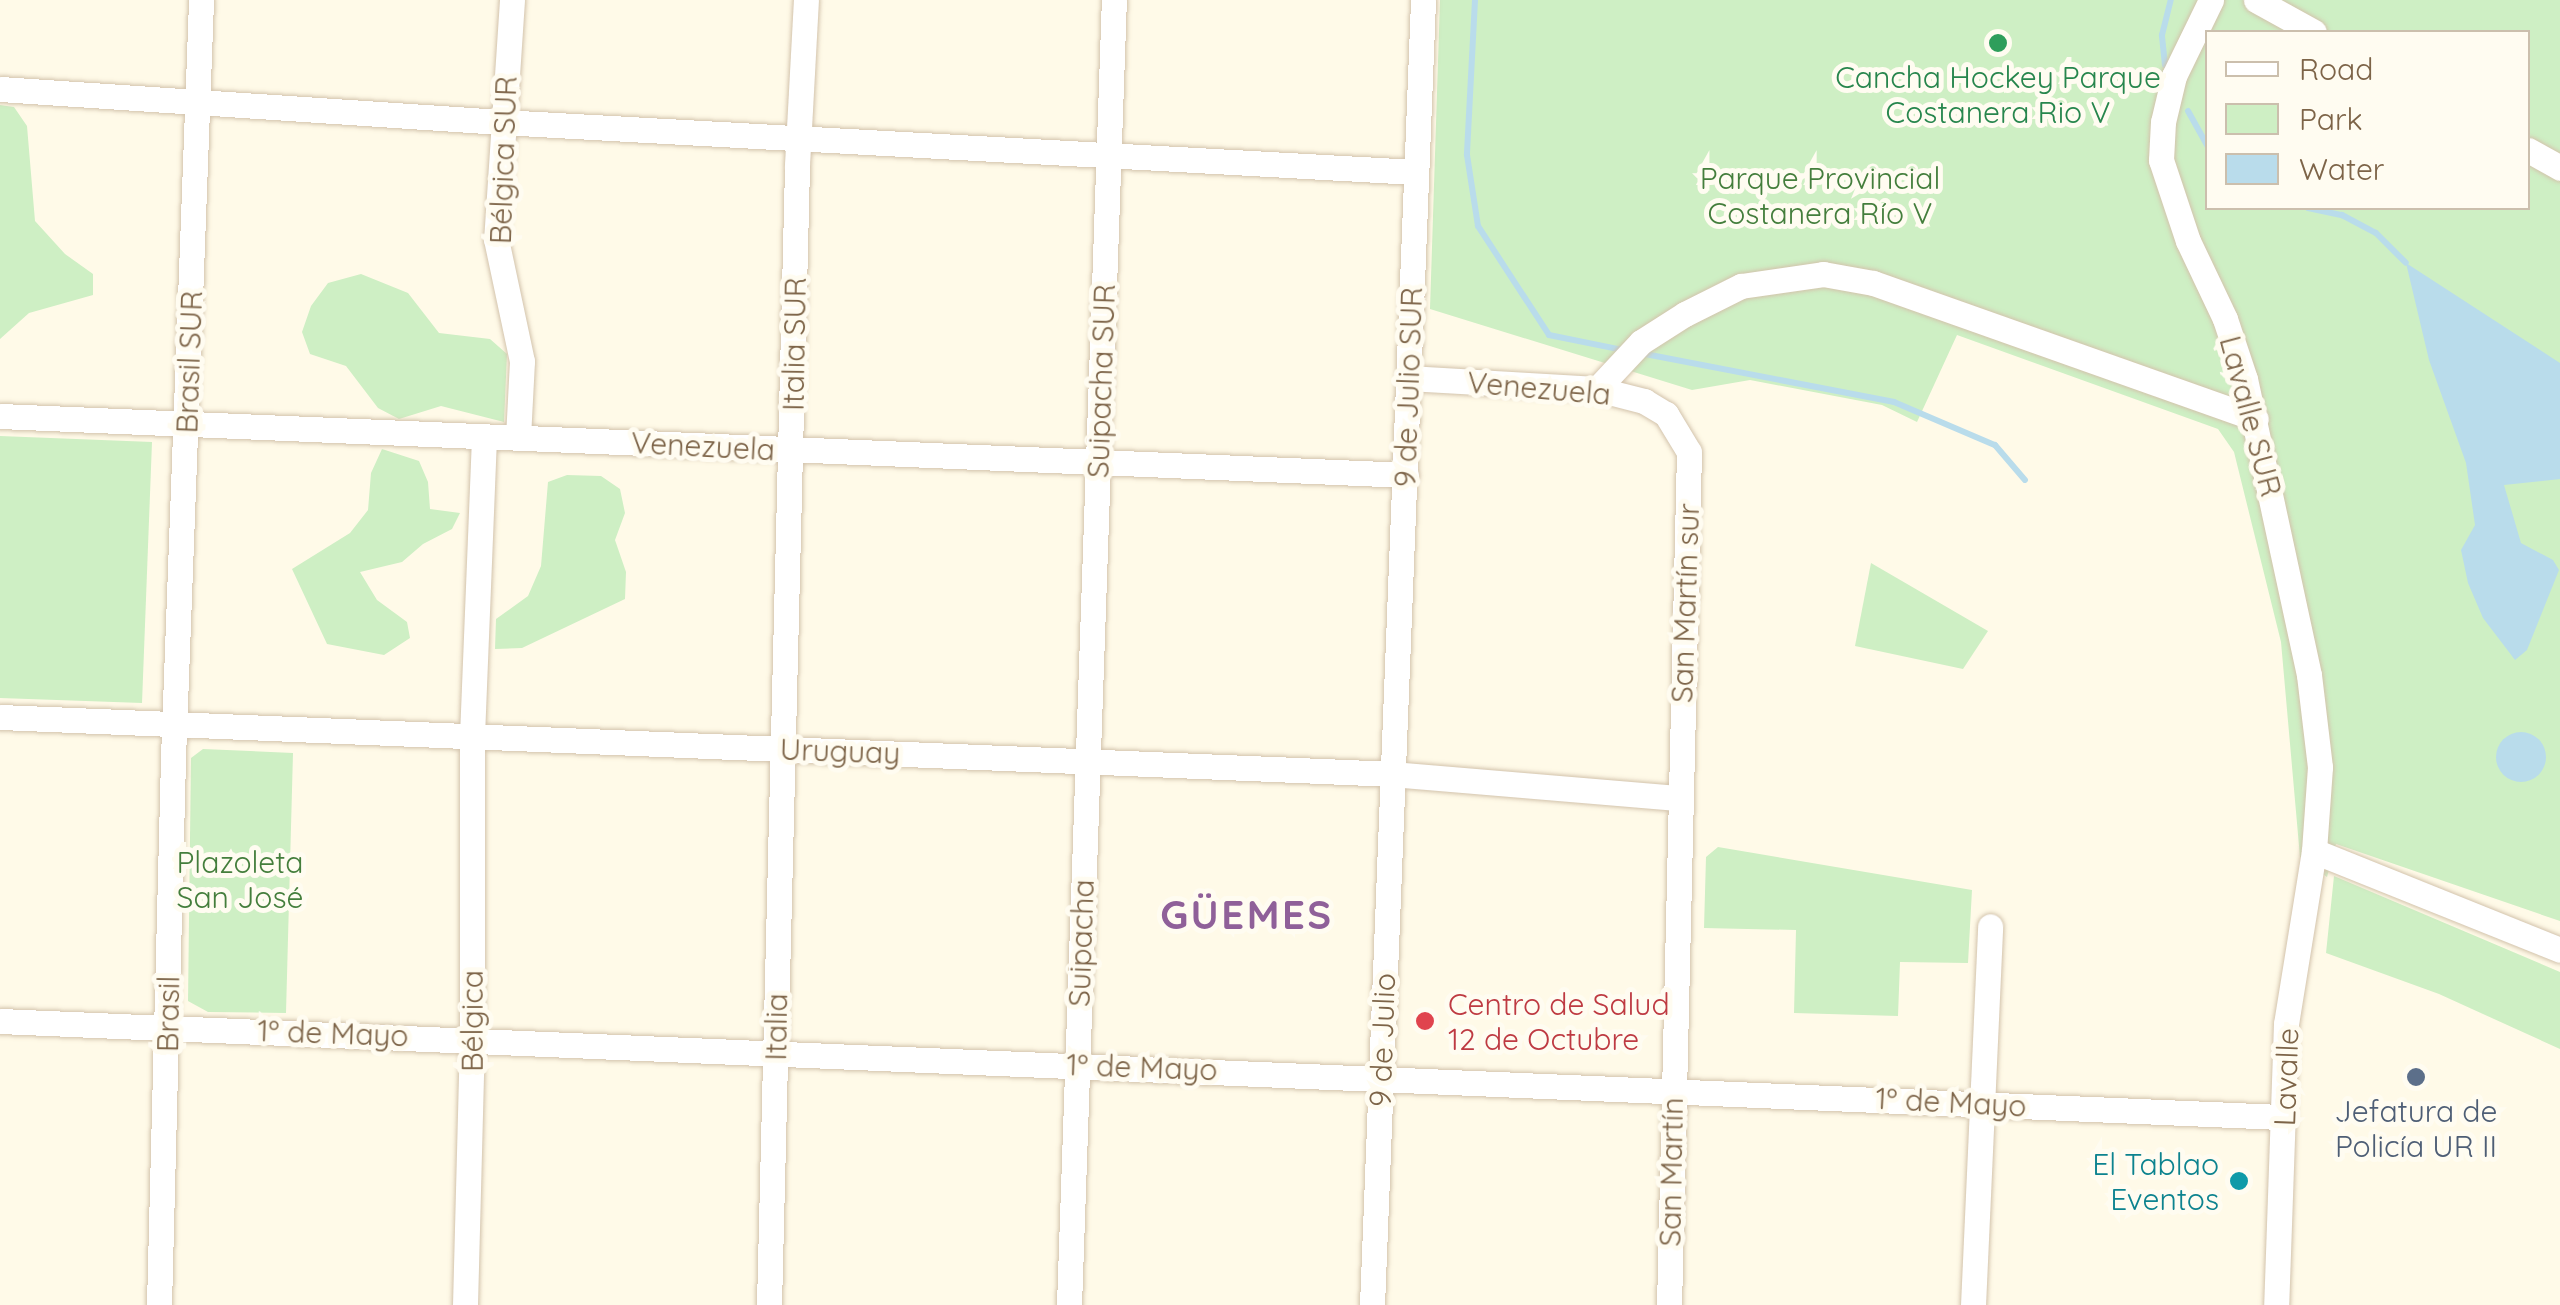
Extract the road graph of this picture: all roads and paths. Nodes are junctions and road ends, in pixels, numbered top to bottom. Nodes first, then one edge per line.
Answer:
1 (201, 0) edge
2 (512, 0) edge
3 (806, 0) edge
4 (1114, 0) edge
5 (1422, 0) edge
6 (2210, 0) edge
7 (2256, 0) edge
8 (2310, 30) edge
9 (0, 89) edge
10 (198, 104) junction
11 (500, 122) junction
12 (800, 139) junction
13 (2530, 151) edge
14 (1109, 155) junction
15 (2560, 168) edge
16 (1416, 172) junction
17 (1408, 378) junction
18 (1597, 390) junction
19 (1666, 414) joint
20 (0, 416) edge
21 (2256, 419) junction
22 (187, 424) junction
23 (484, 436) junction
24 (518, 437) junction
25 (791, 450) junction
26 (1098, 462) junction
27 (1406, 475) junction
28 (0, 716) edge
29 (174, 724) junction
30 (472, 736) junction
31 (783, 749) junction
32 (1088, 762) junction
33 (1392, 774) junction
34 (1680, 798) junction
35 (2314, 851) junction
36 (1990, 926) dead end
37 (2560, 950) edge
38 (0, 1021) edge
39 (168, 1026) junction
40 (472, 1038) junction
41 (775, 1051) junction
42 (1077, 1064) junction
43 (1381, 1077) junction
44 (1673, 1090) junction
45 (1985, 1103) junction
46 (2284, 1118) junction
47 (159, 1305) edge
48 (466, 1305) edge
49 (769, 1305) edge
50 (1068, 1305) edge
51 (1372, 1305) edge
52 (1669, 1305) edge
53 (1973, 1305) edge
54 (2276, 1305) edge

1 - 10 street, Brasil SUR
2 - 11 street, Bélgica SUR
3 - 12 street, Italia SUR
4 - 14 street, Suipacha SUR
5 - 16 street, 9 de Julio SUR
6 - 21 street, Lavalle SUR
7 - 8 street
9 - 10 street
10 - 11 street
10 - 22 street, Brasil SUR
11 - 12 street
11 - 24 street, Bélgica SUR
12 - 14 street
12 - 25 street, Italia SUR
13 - 15 street
14 - 16 street
14 - 26 street, Suipacha SUR
16 - 17 street, 9 de Julio SUR
17 - 18 street, Venezuela
17 - 27 street, 9 de Julio SUR
18 - 19 street, Venezuela
18 - 21 street
19 - 34 street, San Martín sur
20 - 22 street, Venezuela
21 - 35 street, Lavalle SUR
22 - 23 street, Venezuela
22 - 29 street, Brasil SUR
23 - 24 street, Venezuela
23 - 30 street
24 - 25 street, Venezuela
25 - 26 street, Venezuela
25 - 31 street, Italia SUR
26 - 27 street, Venezuela
26 - 32 street, Suipacha SUR
27 - 33 street, 9 de Julio SUR
28 - 29 street, Uruguay
29 - 30 street, Uruguay
29 - 39 street, Brasil
30 - 31 street, Uruguay
30 - 40 street, Bélgica
31 - 32 street, Uruguay
31 - 41 street, Italia
32 - 33 street, Uruguay
32 - 42 street, Suipacha
33 - 34 street, Uruguay
33 - 43 street, 9 de Julio
34 - 44 street, San Martín
35 - 37 street
35 - 46 street, Lavalle
36 - 45 street
38 - 39 street, 1º de Mayo
39 - 40 street, 1º de Mayo
39 - 47 street, Brasil
40 - 41 street, 1º de Mayo
40 - 48 street, Bélgica
41 - 42 street, 1º de Mayo
41 - 49 street, Italia
42 - 43 street, 1º de Mayo
42 - 50 street, Suipacha
43 - 44 street, 1º de Mayo
43 - 51 street, 9 de Julio
44 - 45 street, 1º de Mayo
44 - 52 street, San Martín
45 - 46 street, 1º de Mayo
45 - 53 street
46 - 54 street, Lavalle

